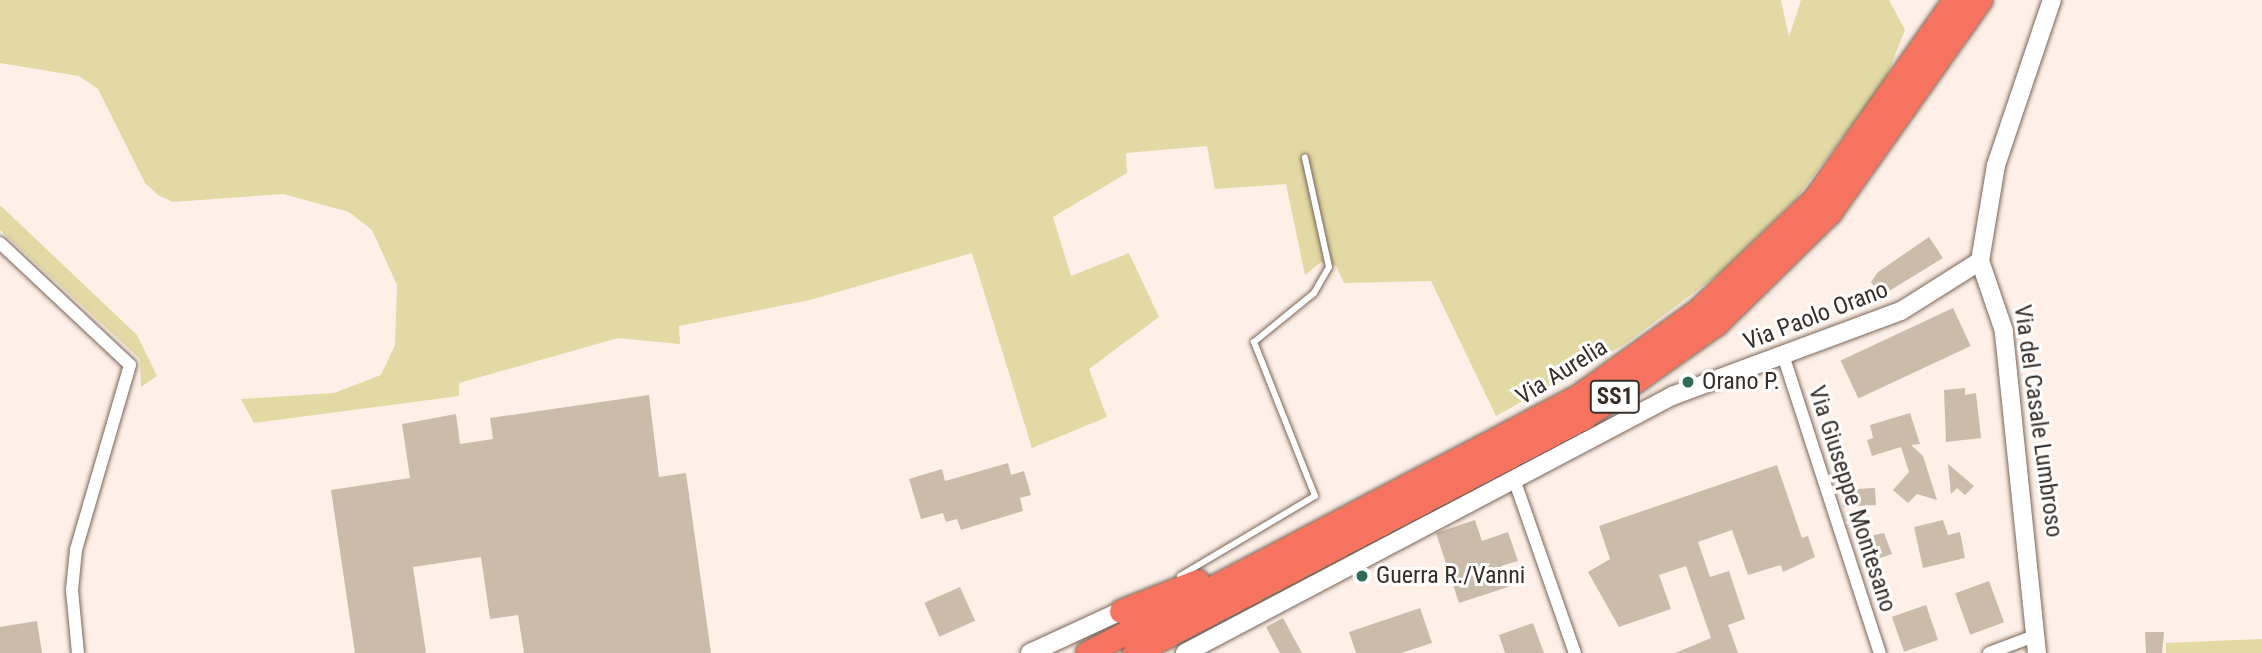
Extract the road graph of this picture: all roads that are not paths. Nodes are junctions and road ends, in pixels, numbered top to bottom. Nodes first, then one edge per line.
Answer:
1 (1954, 0) edge
2 (1980, 0) edge
3 (2052, 0) edge
4 (1306, 158) dead end
5 (0, 243) edge
6 (1980, 261) junction
7 (1784, 358) junction
8 (1515, 482) junction
9 (1279, 552) junction
10 (1121, 611) junction
11 (2037, 644) edge
12 (79, 653) edge
13 (1030, 653) edge
14 (1087, 653) edge
15 (1134, 653) edge
16 (1185, 653) edge
17 (1575, 653) edge
18 (1880, 653) edge
19 (1989, 653) edge

1 - 9 highway, Via Aurelia / SS1
2 - 15 highway, Via Aurelia / SS1
3 - 6 street, Via del Casale Lumbroso
4 - 10 lane
5 - 12 street
6 - 7 street, Via Paolo Orano
6 - 11 street, Via del Casale Lumbroso
7 - 8 street, Via Paolo Orano
7 - 18 street, Via Giuseppe Montesano
8 - 16 street
8 - 17 street
9 - 10 highway
9 - 14 highway, Via Aurelia / SS1
10 - 13 street
11 - 19 street

